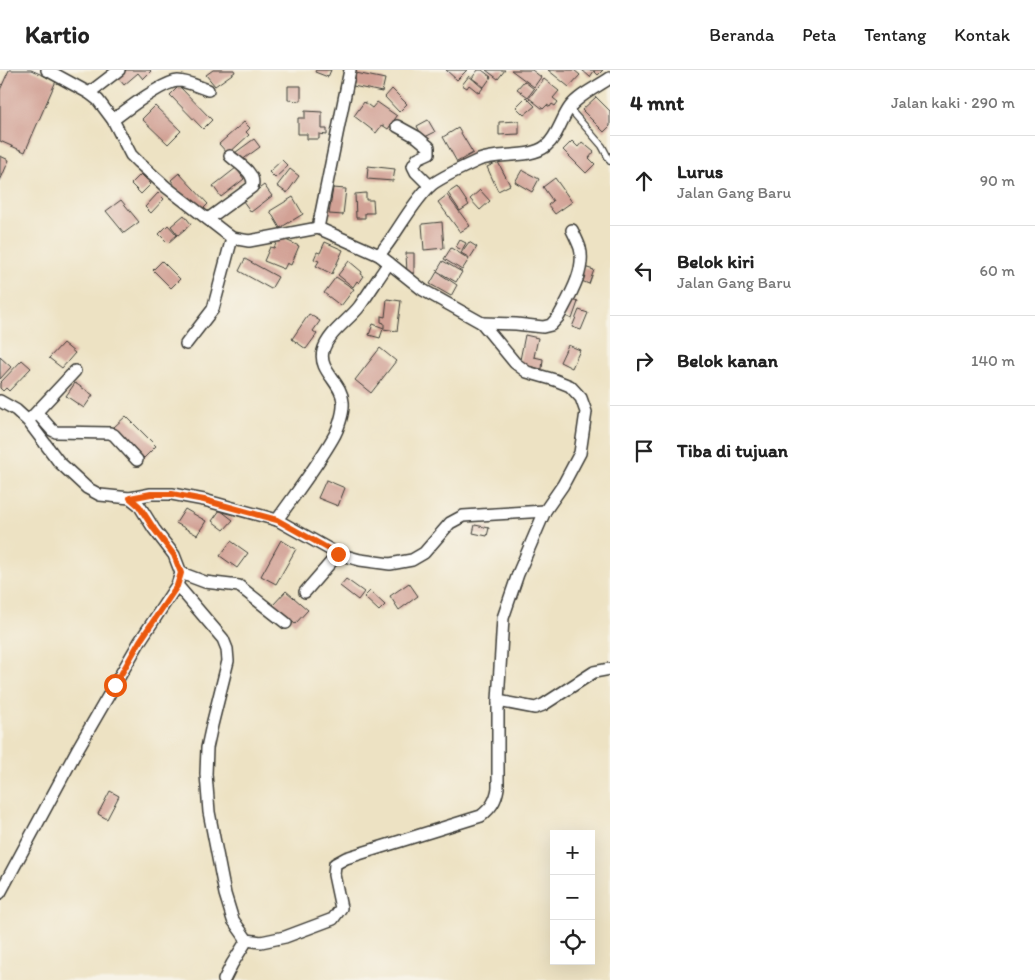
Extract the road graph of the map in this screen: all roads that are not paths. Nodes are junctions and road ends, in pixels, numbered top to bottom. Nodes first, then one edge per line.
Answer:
1 (47, 70) edge
2 (119, 70) edge
3 (350, 70) edge
4 (610, 78) edge
5 (208, 90) dead end
6 (89, 93) junction
7 (569, 108) junction
8 (112, 120) junction
9 (397, 126) dead end
10 (230, 156) dead end
11 (610, 161) edge
12 (430, 186) junction
13 (208, 219) junction
14 (318, 228) junction
15 (572, 230) dead end
16 (232, 238) junction
17 (379, 255) junction
18 (389, 263) junction
19 (482, 323) junction
20 (186, 344) dead end
21 (75, 371) dead end
22 (0, 401) edge
23 (37, 413) junction
24 (28, 421) junction
25 (137, 460) dead end
26 (130, 498) junction
27 (545, 511) junction
28 (277, 520) junction
29 (338, 554) junction
30 (181, 573) junction
31 (177, 586) junction
32 (305, 592) dead end
33 (286, 623) dead end
34 (610, 669) edge
35 (498, 702) junction
36 (0, 893) edge
37 (247, 940) junction
38 (224, 980) edge

1 - 6 street
2 - 6 street
3 - 14 street
4 - 7 street
5 - 8 street
6 - 8 street
7 - 11 lane
7 - 12 street
8 - 13 street
9 - 12 street
10 - 13 street
12 - 17 street
13 - 16 street
14 - 16 street
14 - 17 street
15 - 19 street
16 - 20 street
17 - 18 street
18 - 19 street
18 - 28 street
19 - 27 street
21 - 23 street
22 - 24 street
23 - 24 street
23 - 25 street
24 - 26 street
26 - 28 street
26 - 30 street
27 - 29 street
27 - 35 street
28 - 29 street
29 - 32 street
30 - 31 street
30 - 33 street
31 - 36 street
31 - 37 street
34 - 35 street
35 - 37 street
37 - 38 street

